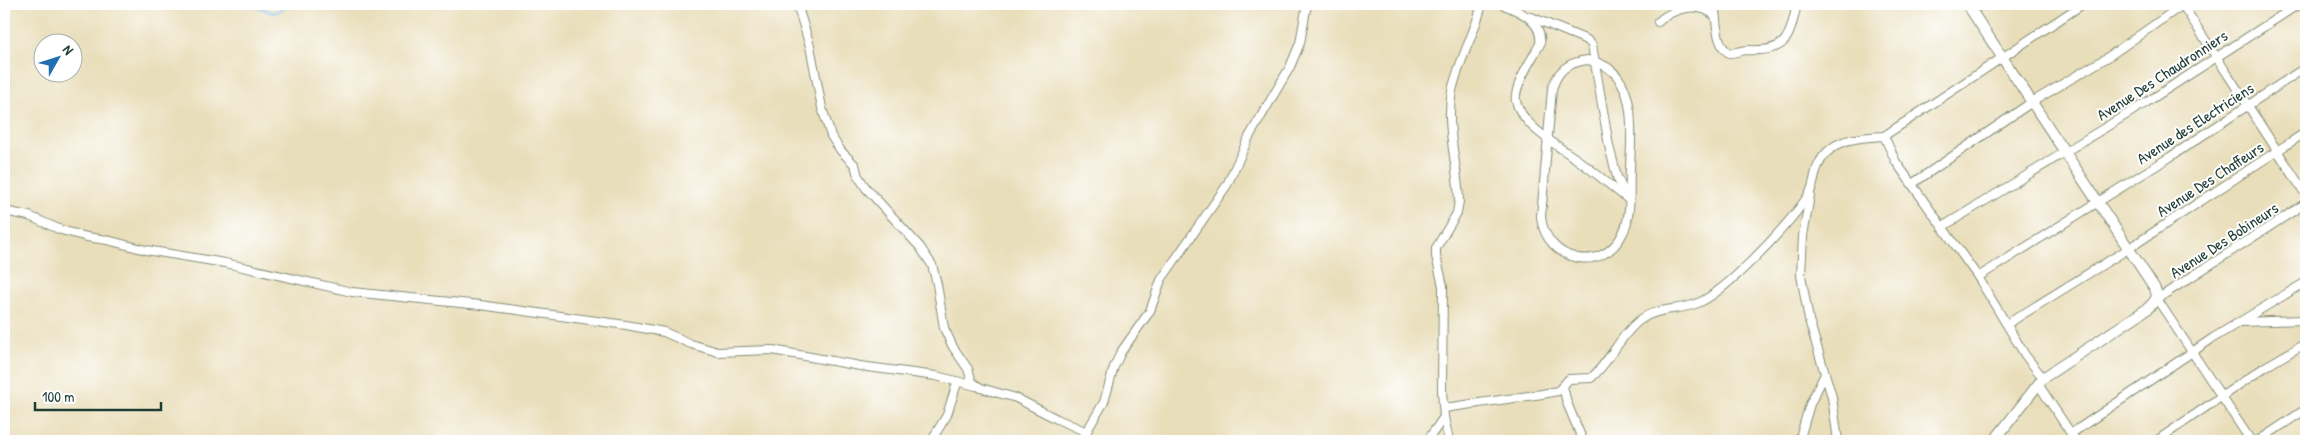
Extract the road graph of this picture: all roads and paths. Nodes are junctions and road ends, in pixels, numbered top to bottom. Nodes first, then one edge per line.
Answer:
1 (797, 4) edge
2 (1307, 4) edge
3 (1482, 4) edge
4 (1501, 4) edge
5 (1714, 4) edge
6 (1797, 4) edge
7 (1982, 4) edge
8 (2083, 4) edge
9 (2183, 4) edge
10 (2299, 4) edge
11 (1969, 7) edge
12 (1524, 15) junction
13 (1716, 16) junction
14 (1658, 22) dead end
15 (2217, 55) junction
16 (2003, 56) junction
17 (1593, 61) junction
18 (2306, 66) edge
19 (2032, 102) junction
20 (2248, 105) junction
21 (2306, 132) edge
22 (1884, 136) junction
23 (1548, 140) junction
24 (2278, 150) junction
25 (2066, 153) junction
26 (1912, 184) junction
27 (1810, 193) junction
28 (2306, 195) edge
29 (1629, 200) junction
30 (2098, 201) junction
31 (2306, 203) edge
32 (4, 212) edge
33 (1942, 227) junction
34 (2128, 249) junction
35 (1978, 277) junction
36 (2306, 282) edge
37 (2157, 299) junction
38 (2306, 320) edge
39 (2238, 323) junction
40 (2007, 324) junction
41 (2306, 343) edge
42 (2192, 352) junction
43 (1826, 374) junction
44 (2041, 381) junction
45 (957, 382) junction
46 (976, 386) junction
47 (1563, 386) junction
48 (2222, 396) junction
49 (1444, 408) junction
50 (2306, 409) edge
51 (1444, 417) junction
52 (1087, 432) junction
53 (2072, 433) junction
54 (932, 441) edge
55 (1081, 441) edge
56 (1427, 441) edge
57 (1450, 441) edge
58 (1583, 441) edge
59 (1799, 441) edge
60 (1838, 441) edge
61 (1994, 441) edge
62 (2076, 441) edge
63 (2156, 441) edge
64 (2251, 441) edge
65 (2258, 441) edge

1 - 46 street
2 - 52 street
3 - 49 street
4 - 12 street
5 - 13 street
6 - 13 street
7 - 11 street
8 - 16 street
9 - 15 street
9 - 19 street
10 - 15 street, Avenue Des Chaudronniers
11 - 16 street
12 - 17 street
12 - 23 street
13 - 14 street
15 - 20 street
15 - 25 street, Avenue Des Chaudronniers
16 - 19 street
16 - 22 street
17 - 23 street
17 - 29 street
17 - 29 street
18 - 20 street, Avenue des Electriciens
19 - 25 street
19 - 26 street
20 - 24 street
20 - 30 street, Avenue des Electriciens
21 - 24 street, Avenue Des Chaffeurs
22 - 26 street
22 - 27 street
23 - 29 street
23 - 29 street
24 - 28 street
24 - 34 street, Avenue Des Chaffeurs
25 - 30 street
25 - 33 street, Avenue Des Chaudronniers
26 - 33 street
27 - 43 street
27 - 47 street
30 - 34 street
30 - 35 street, Avenue des Electriciens
31 - 37 street, Avenue Des Bobineurs
32 - 45 street
33 - 35 street
34 - 37 street
34 - 40 street, Avenue Des Chaffeurs
35 - 40 street
36 - 39 street
37 - 42 street
37 - 44 street
38 - 39 street
39 - 42 street
40 - 44 street
41 - 48 street
42 - 48 street
42 - 53 street
43 - 59 street
43 - 60 street
44 - 53 street
44 - 61 street
45 - 46 street
45 - 54 street
46 - 52 street
47 - 49 street
47 - 58 street
48 - 63 street
48 - 64 street
49 - 51 street
50 - 65 street
51 - 56 street
51 - 57 street
52 - 55 street
53 - 62 street

